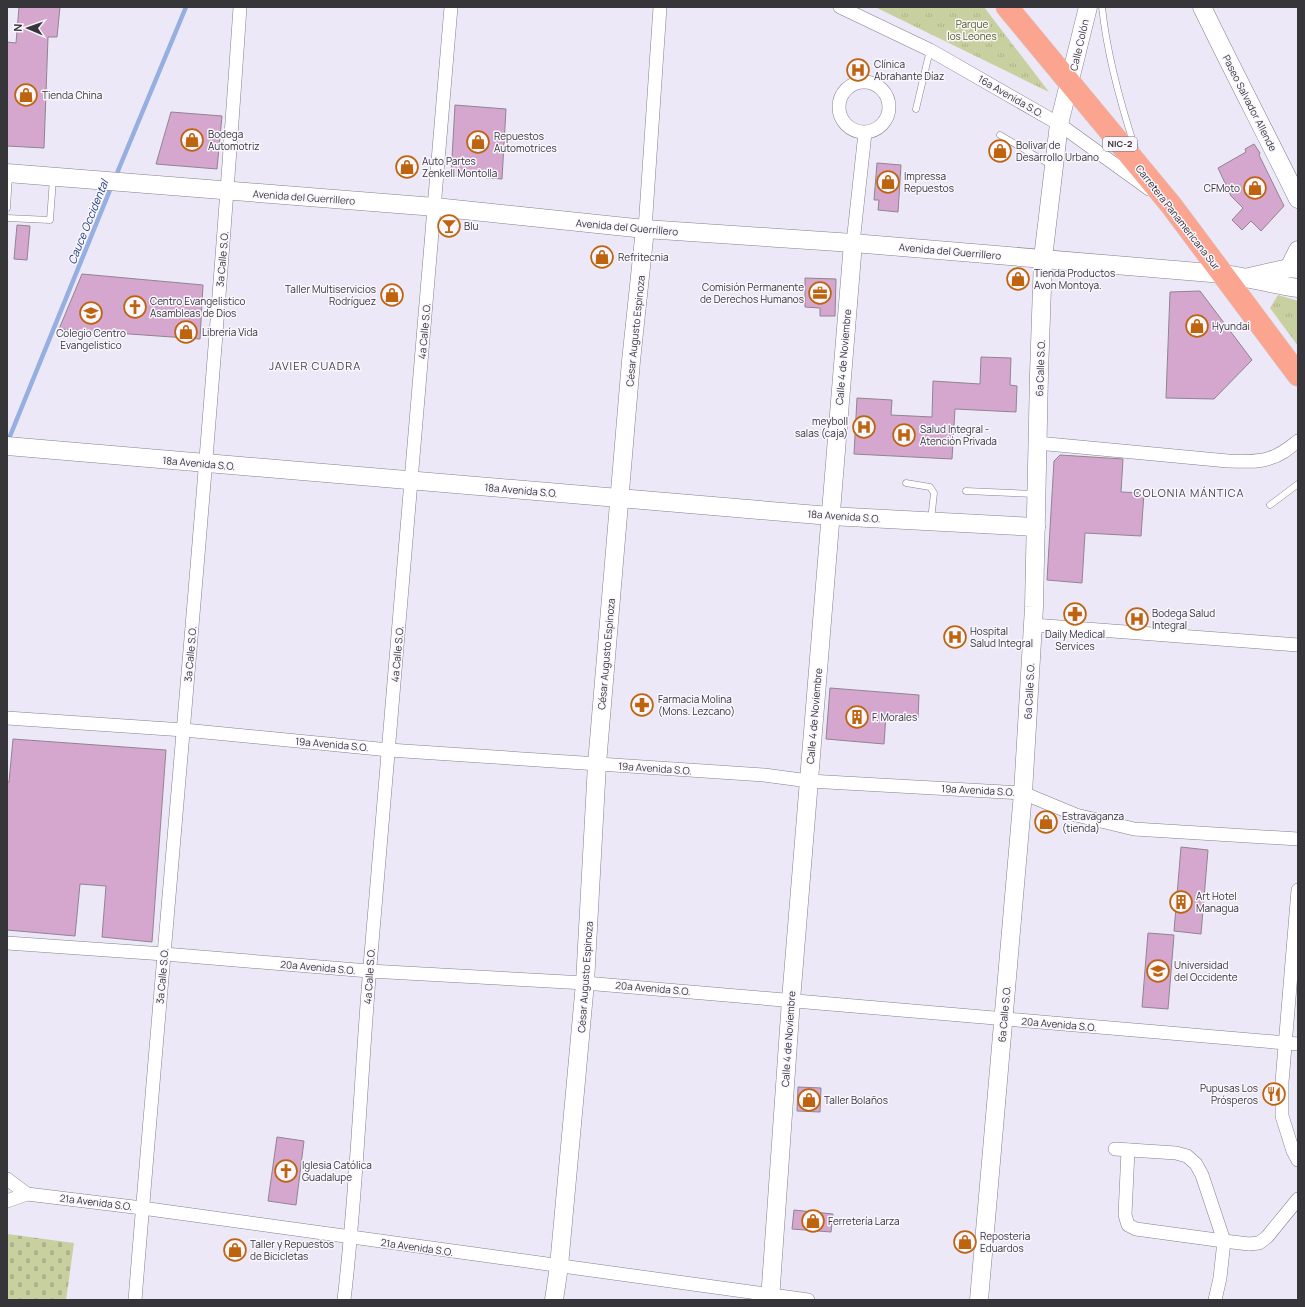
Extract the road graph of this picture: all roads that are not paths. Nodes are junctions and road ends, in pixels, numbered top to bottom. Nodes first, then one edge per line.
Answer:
1 (240, 7) edge
2 (451, 7) edge
3 (660, 7) edge
4 (840, 7) edge
5 (1007, 7) edge
6 (1088, 7) edge
7 (1102, 7) edge
8 (1202, 7) edge
9 (930, 50) junction
10 (1070, 83) junction
11 (916, 109) dead end
12 (1059, 124) junction
13 (865, 133) dead end
14 (1000, 135) dead end
15 (1054, 167) junction
16 (1142, 170) junction
17 (8, 173) edge
18 (53, 176) junction
19 (228, 192) junction
20 (1298, 198) edge
21 (1171, 205) junction
22 (435, 207) junction
23 (7, 208) edge
24 (7, 218) edge
25 (645, 229) junction
26 (853, 243) junction
27 (1298, 250) edge
28 (1044, 258) junction
29 (1293, 268) edge
30 (1223, 274) junction
31 (1246, 277) junction
32 (1298, 288) edge
33 (1298, 375) edge
34 (1298, 441) edge
35 (1037, 443) junction
36 (11, 446) edge
37 (205, 464) junction
38 (412, 481) junction
39 (906, 482) dead end
40 (1298, 484) edge
41 (966, 491) dead end
42 (1037, 494) junction
43 (620, 499) junction
44 (1270, 505) dead end
45 (830, 516) junction
46 (931, 521) junction
47 (1036, 527) junction
48 (1033, 625) junction
49 (1298, 645) edge
50 (7, 718) edge
51 (184, 730) junction
52 (389, 750) junction
53 (597, 764) junction
54 (809, 780) junction
55 (1023, 793) junction
56 (1298, 839) edge
57 (1298, 890) edge
58 (7, 943) edge
59 (164, 954) junction
60 (369, 971) junction
61 (585, 983) junction
62 (791, 1000) junction
63 (1003, 1019) junction
64 (1285, 1043) junction
65 (1298, 1044) edge
66 (1115, 1149) dead end
67 (1128, 1150) junction
68 (1298, 1160) edge
69 (7, 1179) edge
70 (27, 1194) junction
71 (1298, 1199) edge
72 (7, 1201) edge
73 (142, 1208) junction
74 (351, 1238) junction
75 (1224, 1241) junction
76 (559, 1266) junction
77 (770, 1298) edge
78 (135, 1300) edge
79 (344, 1300) edge
80 (554, 1300) edge
81 (808, 1300) edge
82 (979, 1300) edge
83 (1215, 1300) edge

1 - 19 street, 3a Calle S.O.
2 - 22 street, 4a Calle S.O.
3 - 25 street, César Augusto Espinoza
4 - 9 street, 16a Avenida S.O.
5 - 10 highway, Carretera Panamericana Sur / NIC-2
6 - 10 street, Calle Colón
7 - 16 lane
8 - 20 street, Paseo Salvador Allende
9 - 11 lane
9 - 12 street, 16a Avenida S.O.
10 - 12 street, 6a Calle S.O.
10 - 16 highway, Carretera Panamericana Sur / NIC-2
12 - 15 street, 6a Calle S.O.
12 - 21 street, 16a Avenida S.O.
13 - 26 street, Calle 4 de Noviembre
14 - 15 lane
15 - 28 street, 6a Calle S.O.
16 - 21 highway, Carretera Panamericana Sur / NIC-2
17 - 18 street, Avenida del Guerrillero
17 - 23 lane
18 - 19 street, Avenida del Guerrillero
18 - 24 lane
19 - 22 street, Avenida del Guerrillero
19 - 37 street, 3a Calle S.O.
21 - 30 highway, Carretera Panamericana Sur / NIC-2
22 - 25 street, Avenida del Guerrillero
22 - 38 street, 4a Calle S.O.
25 - 26 street, Avenida del Guerrillero
25 - 43 street, César Augusto Espinoza
26 - 28 street, Avenida del Guerrillero
26 - 45 street, Calle 4 de Noviembre
27 - 29 street
28 - 30 street, Avenida del Guerrillero
28 - 35 street, 6a Calle S.O.
29 - 31 street, Avenida del Guerrillero
30 - 31 street, Avenida del Guerrillero
30 - 33 highway, Carretera Panamericana Sur / NIC-2
31 - 32 street, Avenida del Guerrillero
34 - 35 street
35 - 42 street, 6a Calle S.O.
36 - 37 street, 18a Avenida S.O.
37 - 38 street, 18a Avenida S.O.
37 - 51 street, 3a Calle S.O.
38 - 43 street, 18a Avenida S.O.
38 - 52 street, 4a Calle S.O.
39 - 46 lane
40 - 44 lane
41 - 42 lane
42 - 47 street, 6a Calle S.O.
43 - 45 street, 18a Avenida S.O.
43 - 53 street, César Augusto Espinoza
45 - 46 street, 18a Avenida S.O.
45 - 54 street, Calle 4 de Noviembre
46 - 47 street, 18a Avenida S.O.
47 - 48 street, 6a Calle S.O.
48 - 49 street
48 - 55 street, 6a Calle S.O.
50 - 51 street, 19a Avenida S.O.
51 - 52 street, 19a Avenida S.O.
51 - 59 street, 3a Calle S.O.
52 - 53 street, 19a Avenida S.O.
52 - 60 street, 4a Calle S.O.
53 - 54 street, 19a Avenida S.O.
53 - 61 street, César Augusto Espinoza
54 - 55 street, 19a Avenida S.O.
54 - 62 street, Calle 4 de Noviembre
55 - 56 street, 19a Avenida S.O.
55 - 63 street, 6a Calle S.O.
57 - 64 street
58 - 59 street, 20a Avenida S.O.
59 - 60 street, 20a Avenida S.O.
59 - 73 street, 3a Calle S.O.
60 - 61 street, 20a Avenida S.O.
60 - 74 street, 4a Calle S.O.
61 - 62 street, 20a Avenida S.O.
61 - 76 street, César Augusto Espinoza
62 - 63 street, 20a Avenida S.O.
62 - 77 street, Calle 4 de Noviembre
63 - 64 street, 20a Avenida S.O.
63 - 82 street, 6a Calle S.O.
64 - 65 street, 20a Avenida S.O.
64 - 68 street
66 - 67 street
67 - 75 street
67 - 75 street
69 - 70 street, 21a Avenida S.O.
70 - 72 street, 21a Avenida S.O.
70 - 73 street, 21a Avenida S.O.
71 - 75 street
73 - 74 street, 21a Avenida S.O.
73 - 78 street, 3a Calle S.O.
74 - 76 street, 21a Avenida S.O.
74 - 79 street, 4a Calle S.O.
75 - 83 street
76 - 77 street, 21a Avenida S.O.
76 - 80 street, César Augusto Espinoza
77 - 81 street, 21a Avenida S.O.

